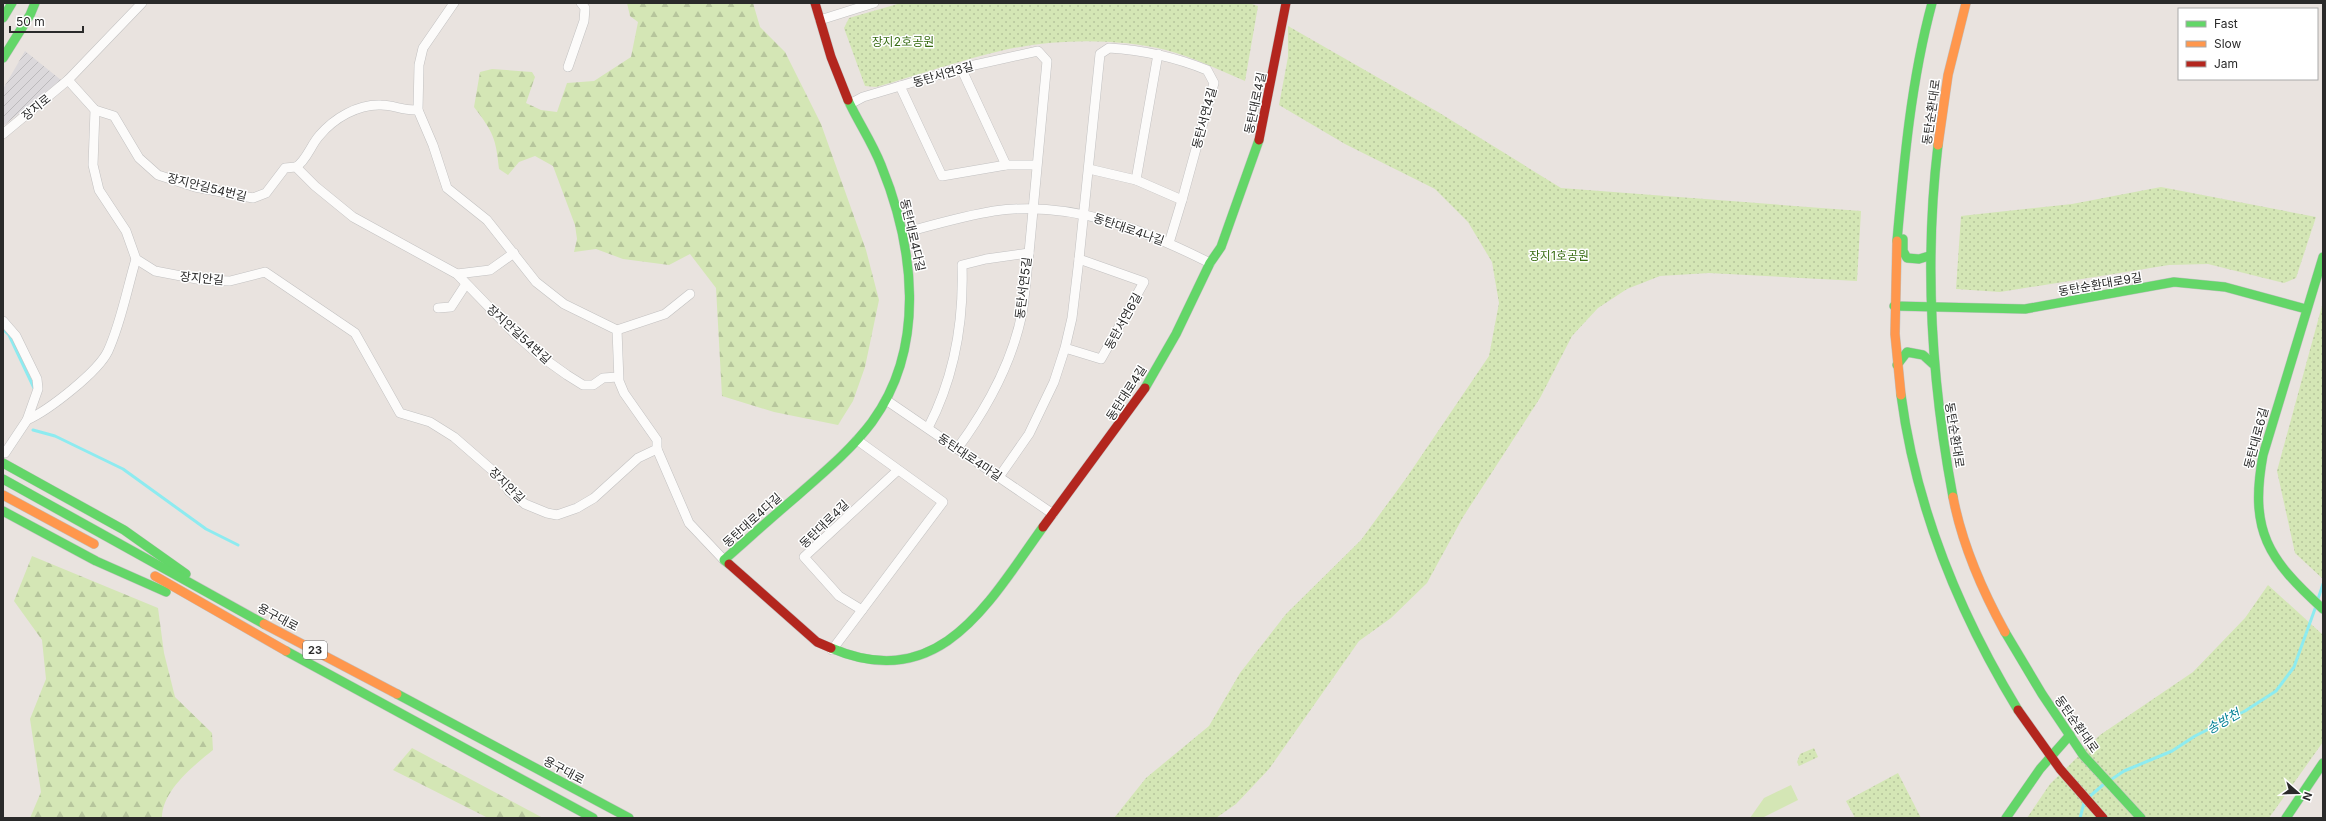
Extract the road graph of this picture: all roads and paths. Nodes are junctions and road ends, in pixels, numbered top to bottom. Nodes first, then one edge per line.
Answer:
1 (6, 3) edge
2 (12, 3) edge
3 (31, 3) edge
4 (35, 3) edge
5 (142, 3) edge
6 (454, 3) edge
7 (580, 3) edge
8 (815, 3) edge
9 (1286, 3) edge
10 (1932, 3) edge
11 (1966, 3) edge
12 (871, 4) edge
13 (3, 7) edge
14 (3, 18) edge
15 (820, 20) junction
16 (3, 43) edge
17 (1158, 54) junction
18 (3, 58) edge
19 (568, 67) dead end
20 (961, 68) junction
21 (68, 80) junction
22 (900, 86) junction
23 (850, 104) junction
24 (95, 110) junction
25 (418, 110) junction
26 (3, 134) edge
27 (1006, 165) junction
28 (1037, 165) junction
29 (296, 168) junction
30 (1089, 169) junction
31 (1136, 180) junction
32 (1182, 200) junction
33 (1900, 207) junction
34 (1033, 209) junction
35 (1085, 214) junction
36 (902, 233) junction
37 (1169, 243) junction
38 (514, 253) junction
39 (1029, 253) junction
40 (1929, 256) junction
41 (2323, 257) edge
42 (136, 259) junction
43 (1079, 260) junction
44 (1210, 263) junction
45 (457, 274) junction
46 (466, 284) junction
47 (690, 294) dead end
48 (1894, 306) junction
49 (1929, 306) junction
50 (438, 308) dead end
51 (2306, 309) junction
52 (3, 321) edge
53 (617, 330) junction
54 (1065, 348) junction
55 (1933, 364) junction
56 (1897, 365) junction
57 (618, 376) junction
58 (886, 400) junction
59 (28, 420) junction
60 (928, 428) junction
61 (857, 440) junction
62 (657, 449) junction
63 (957, 449) junction
64 (5, 453) dead end
65 (3, 463) edge
66 (898, 470) junction
67 (999, 477) junction
68 (3, 479) edge
69 (3, 494) edge
70 (3, 512) edge
71 (1053, 514) junction
72 (104, 548) dead end
73 (724, 560) junction
74 (144, 570) dead end
75 (233, 607) junction
76 (2323, 609) edge
77 (862, 610) junction
78 (229, 620) junction
79 (832, 650) junction
80 (2070, 735) junction
81 (2049, 756) junction
82 (2323, 763) edge
83 (593, 818) edge
84 (629, 818) edge
85 (2006, 818) edge
86 (2103, 818) edge
87 (2141, 818) edge
88 (2286, 818) edge

1 - 13 main road
2 - 14 main road
3 - 16 main road
4 - 18 main road
5 - 21 street, 장지로
6 - 25 street
7 - 19 street
8 - 15 main road, 동탄대로4다길
9 - 44 main road, 동탄대로4길
10 - 33 main road, 동탄순환대로
11 - 40 main road, 동탄순환대로
12 - 15 street
15 - 23 main road, 동탄대로4다길
17 - 30 street, 동탄서연4길
17 - 31 street
17 - 32 street, 동탄서연4길
20 - 22 street, 동탄서연3길
20 - 27 street
20 - 28 street, 동탄서연3길
21 - 24 street
21 - 26 street, 장지로
22 - 23 street
22 - 27 street, 동탄서연3길
23 - 36 main road, 동탄대로4다길
24 - 29 street, 장지안길54번길
24 - 42 street
25 - 29 street
25 - 38 street
27 - 28 street, 동탄서연3길
28 - 34 street, 동탄서연3길
29 - 45 street, 장지안길54번길
30 - 31 street
30 - 35 street, 동탄서연4길
31 - 32 street
32 - 37 street, 동탄서연4길
33 - 40 main road
33 - 48 main road, 동탄순환대로
34 - 35 street, 동탄대로4나길
34 - 36 street, 동탄대로4나길
34 - 39 street, 동탄서연3길
35 - 37 street, 동탄대로4나길
35 - 43 street, 동탄서연4길
36 - 58 main road, 동탄대로4다길
37 - 44 street, 동탄대로4나길
38 - 45 street
38 - 53 street
39 - 60 street, 동탄서연5길
39 - 63 street, 동탄서연5길
40 - 49 main road, 동탄순환대로
41 - 51 main road, 동탄대로6길
42 - 59 street
42 - 62 street, 장지안길
43 - 54 street
43 - 54 street, 동탄서연6길
44 - 71 main road, 동탄대로4길
45 - 46 street, 장지안길54번길
46 - 50 street
46 - 57 street, 장지안길54번길
47 - 53 street
48 - 49 main road, 동탄순환대로9길
48 - 56 main road, 동탄순환대로
49 - 51 main road, 동탄순환대로9길
49 - 55 main road, 동탄순환대로
51 - 76 main road, 동탄대로6길
52 - 59 street
53 - 57 street
54 - 67 street
55 - 56 main road
55 - 80 main road, 동탄순환대로
56 - 81 main road, 동탄순환대로
57 - 62 street
58 - 60 street, 동탄대로4마길
58 - 61 main road, 동탄대로4다길
59 - 64 street
60 - 63 street, 동탄대로4마길
61 - 66 street
61 - 73 main road, 동탄대로4다길
62 - 73 street
63 - 67 street, 동탄대로4마길
65 - 75 main road
66 - 77 street
66 - 77 street, 동탄대로4길
67 - 71 street, 동탄대로4마길
68 - 75 main road, 용구대로 / 23
69 - 72 main road
70 - 78 main road
71 - 79 main road, 동탄대로4길
73 - 79 main road, 동탄대로4길
74 - 78 main road, 23
75 - 84 main road, 용구대로 / 23
77 - 79 street
78 - 83 main road, 23
80 - 81 main road
80 - 87 main road, 동탄순환대로
81 - 85 main road
81 - 86 main road, 동탄순환대로
82 - 88 main road

